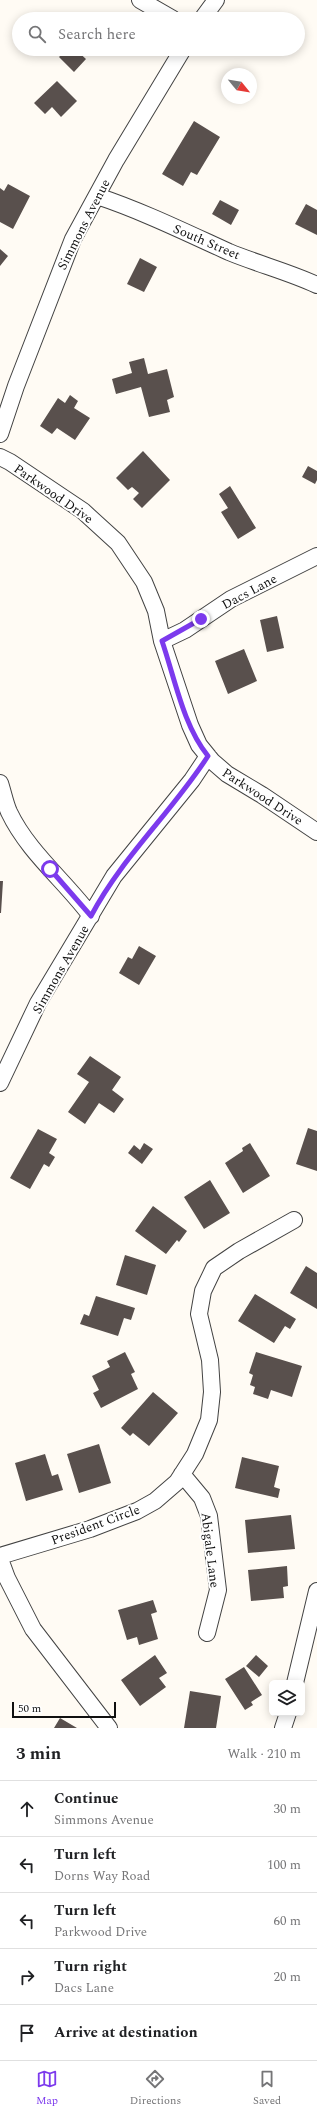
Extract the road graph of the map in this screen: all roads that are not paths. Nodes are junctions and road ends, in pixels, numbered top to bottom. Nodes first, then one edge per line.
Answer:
1 (140, 0) edge
2 (216, 0) edge
3 (161, 12) edge
4 (207, 12) edge
5 (179, 56) edge
6 (97, 196) junction
7 (317, 285) edge
8 (0, 434) edge
9 (0, 457) edge
10 (317, 556) edge
11 (162, 641) junction
12 (208, 756) junction
13 (0, 783) edge
14 (317, 832) edge
15 (91, 916) junction
16 (0, 1083) edge
17 (294, 1220) dead end
18 (182, 1474) junction
19 (0, 1556) edge
20 (0, 1559) edge
21 (317, 1591) edge
22 (208, 1633) dead end
23 (296, 1680) edge
24 (287, 1716) edge
25 (109, 1728) edge
26 (283, 1728) edge

1 - 3 street
2 - 4 street
5 - 6 street, Simmons Avenue
6 - 7 street, South Street
6 - 8 street, Simmons Avenue
9 - 11 street, Parkwood Drive
10 - 11 street, Dacs Lane
11 - 12 street, Parkwood Drive
12 - 14 street, Parkwood Drive
12 - 15 street
13 - 15 street, Simmons Avenue
15 - 16 street, Simmons Avenue
17 - 18 street, President Circle
18 - 19 street, President Circle
18 - 22 street, Abigale Lane
20 - 25 street
21 - 23 street
24 - 26 street

